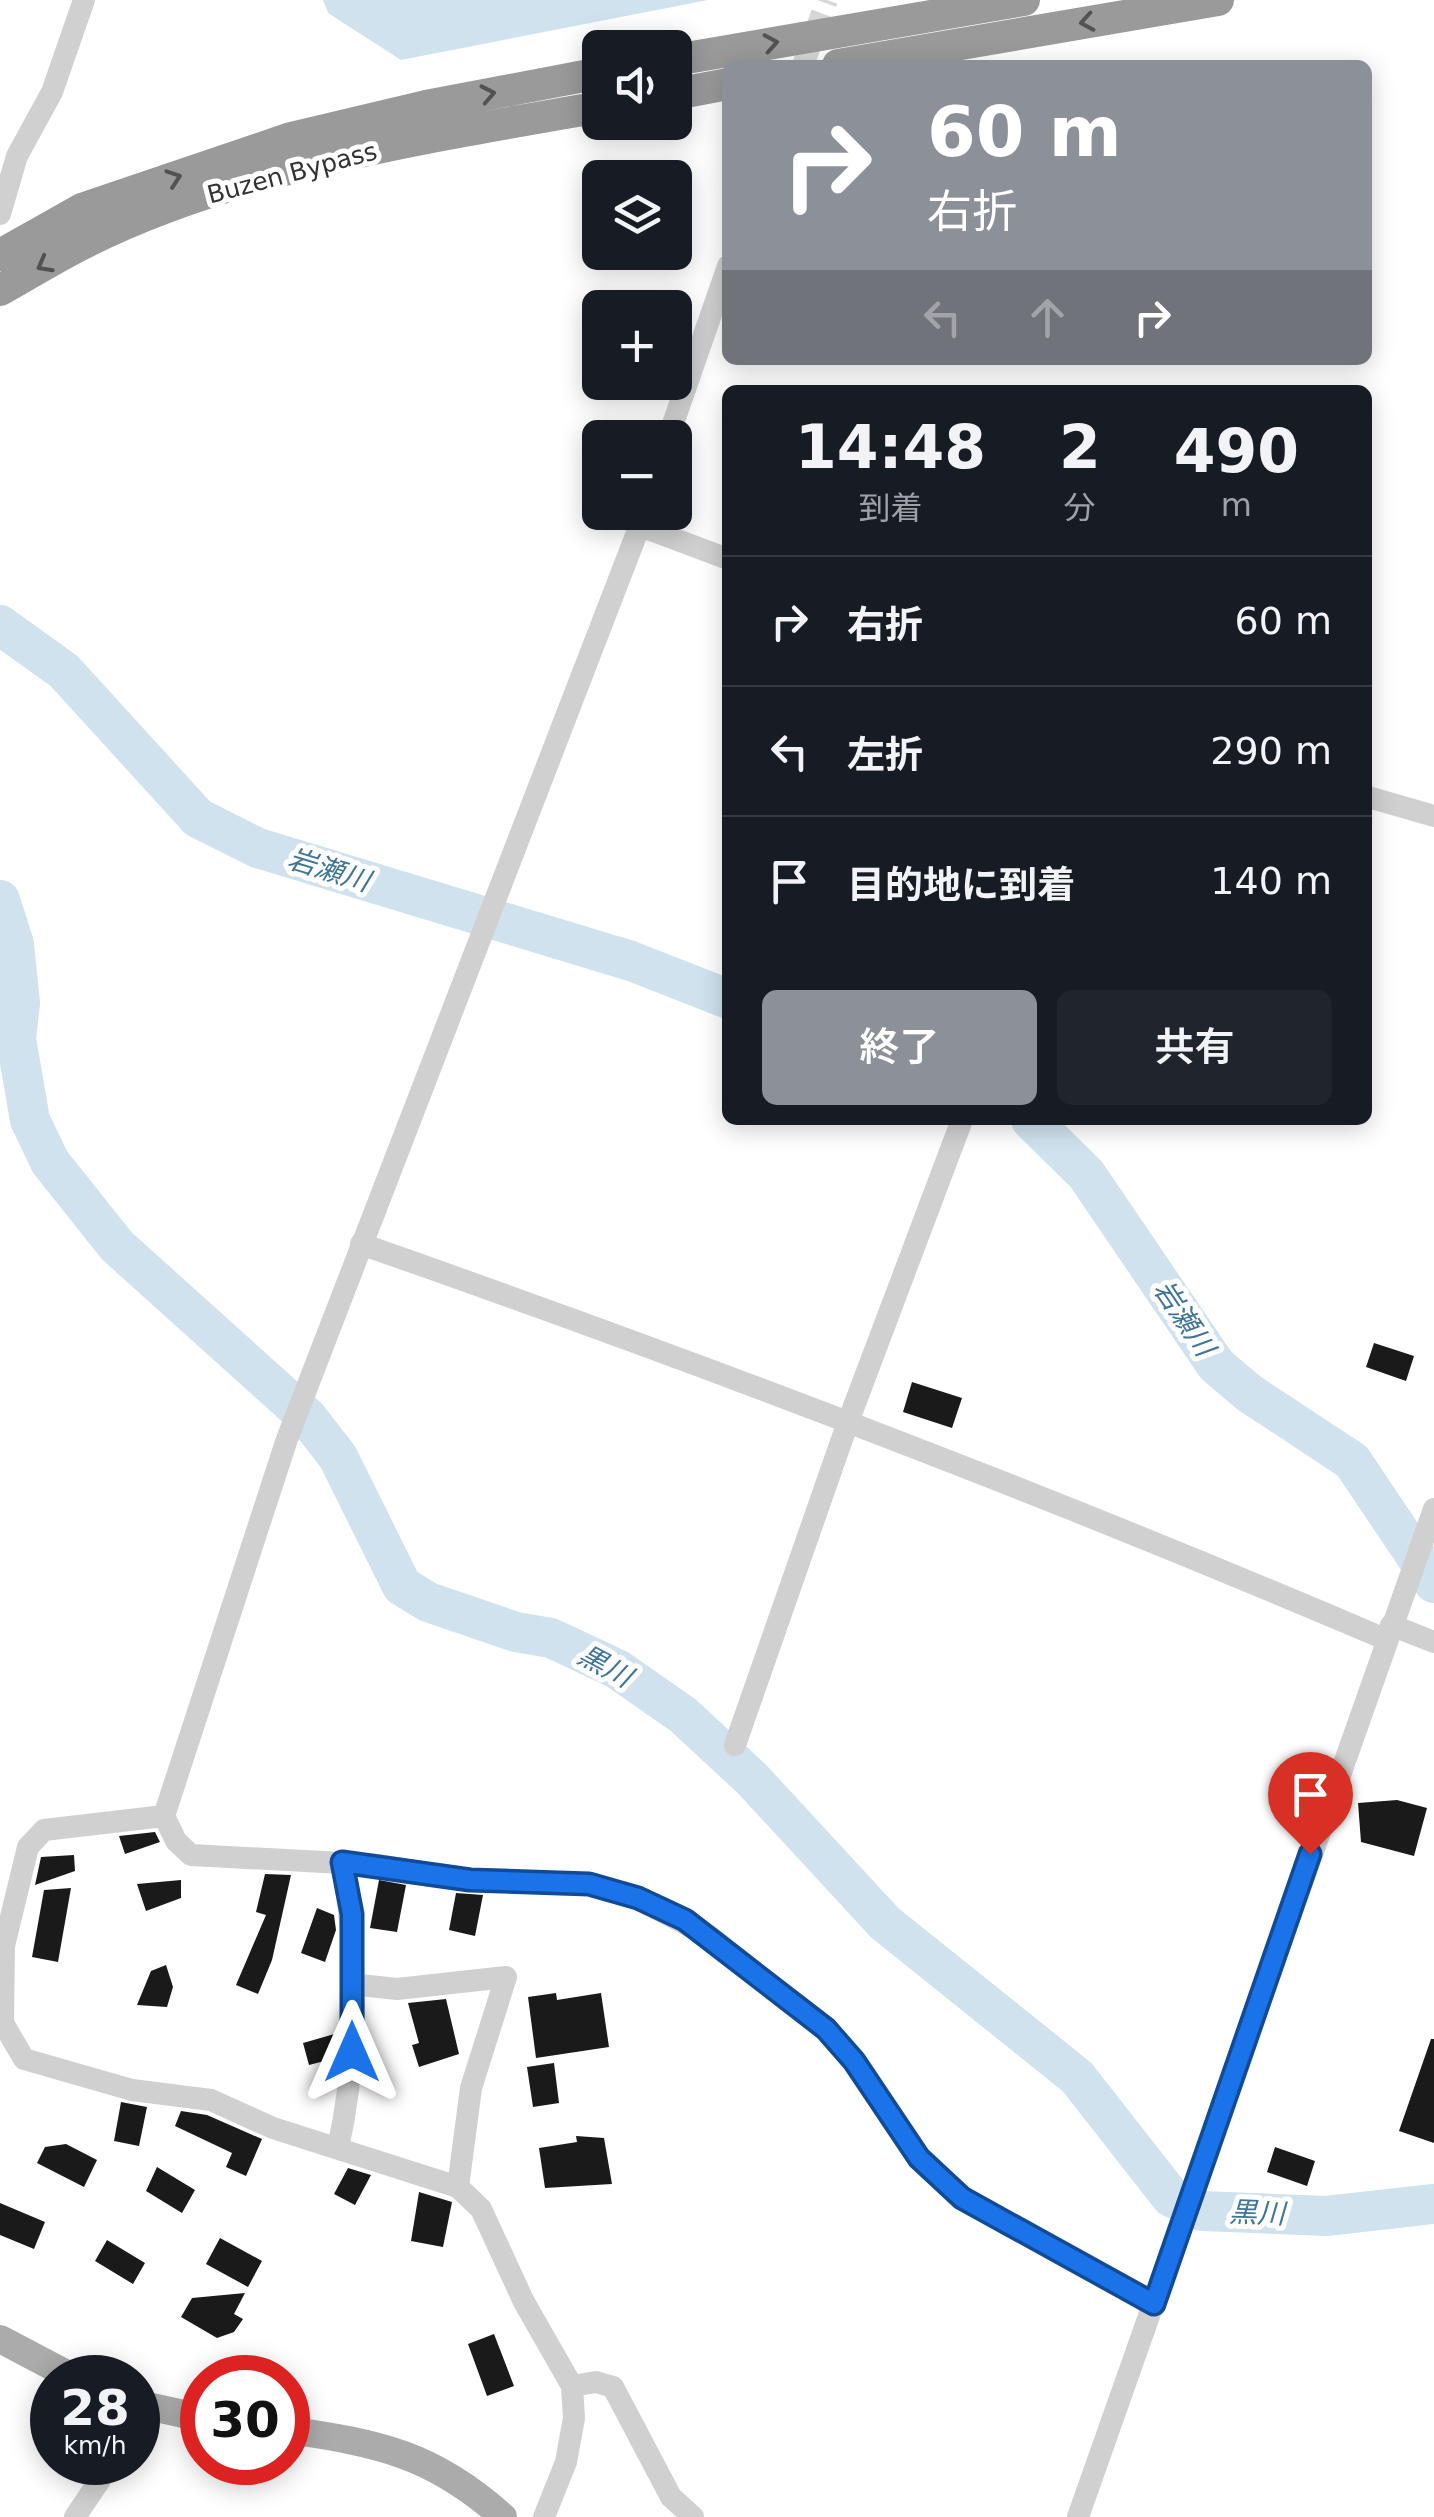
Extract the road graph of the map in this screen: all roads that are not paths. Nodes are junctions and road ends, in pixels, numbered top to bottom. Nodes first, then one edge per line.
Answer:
1 (84, 0) edge
2 (1024, 0) edge
3 (1218, 0) edge
4 (692, 57) edge
5 (867, 60) edge
6 (582, 77) edge
7 (722, 85) edge
8 (692, 91) edge
9 (582, 110) edge
10 (0, 214) edge
11 (85, 225) junction
12 (0, 255) edge
13 (722, 283) edge
14 (0, 290) edge
15 (674, 420) edge
16 (638, 530) edge
17 (666, 530) edge
18 (722, 556) edge
19 (1372, 798) edge
20 (1434, 816) edge
21 (960, 1125) edge
22 (361, 1244) junction
23 (848, 1422) junction
24 (1428, 1533) edge
25 (1388, 1632) junction
26 (1434, 1642) edge
27 (735, 1745) dead end
28 (164, 1816) junction
29 (342, 1862) junction
30 (351, 1984) junction
31 (2, 2023) edge
32 (338, 2148) junction
33 (458, 2187) junction
34 (1154, 2304) junction
35 (0, 2339) edge
36 (30, 2355) edge
37 (572, 2386) junction
38 (310, 2434) edge
39 (97, 2485) edge
40 (75, 2517) edge
41 (503, 2517) edge
42 (544, 2517) edge
43 (693, 2517) edge
44 (1078, 2517) edge

1 - 10 street
4 -> 2 highway
3 -> 5 highway
11 -> 6 highway, Buzen Bypass
7 - 8 highway
9 - 11 highway, Buzen Bypass
11 - 12 highway, Buzen Bypass
11 -> 14 highway, Buzen Bypass
13 - 15 street
16 - 22 street
17 - 18 street
19 - 20 street
21 - 23 street
22 - 23 street
22 - 28 street
23 - 25 street
23 - 27 street
24 - 25 street
25 - 26 street
25 - 34 street
28 - 29 street
28 - 31 street
29 - 30 street
29 - 34 street
30 - 32 street
30 - 33 street
31 - 32 street
32 - 33 street
33 - 37 street
34 - 44 street
35 - 36 main road
37 - 42 street
37 - 43 street
38 - 41 main road
39 - 40 street

